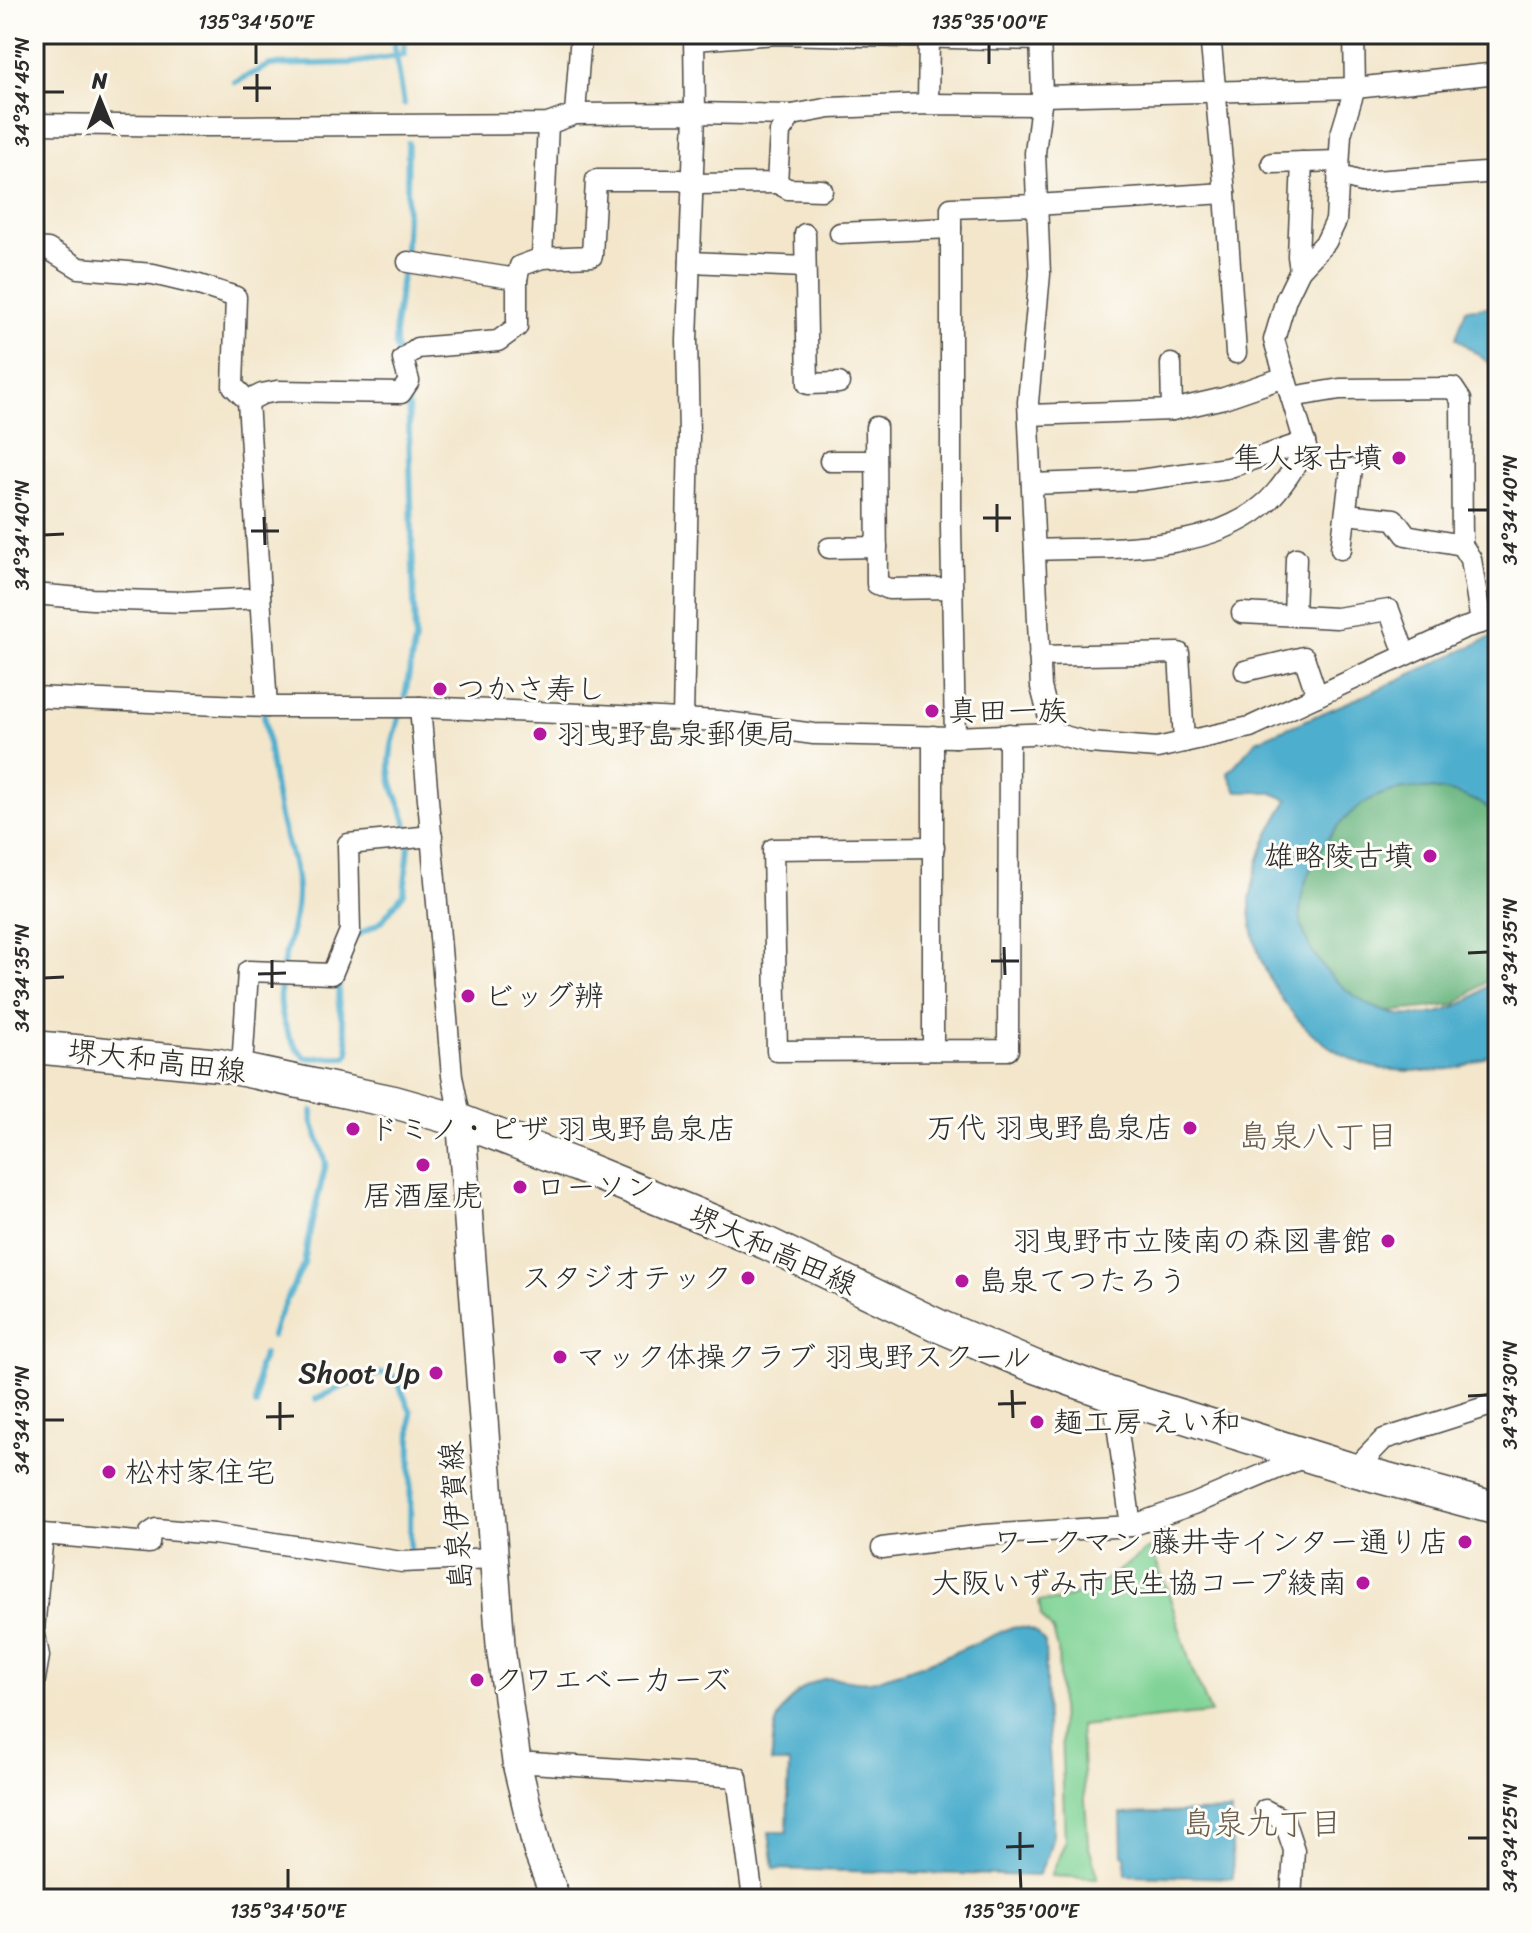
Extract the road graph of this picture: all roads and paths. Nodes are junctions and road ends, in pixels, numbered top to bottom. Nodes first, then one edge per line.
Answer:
1 (581, 34) edge
2 (1210, 34) edge
3 (1354, 34) edge
4 (694, 37) edge
5 (1040, 37) edge
6 (929, 38) junction
7 (1498, 73) edge
8 (1355, 88) junction
9 (1214, 90) junction
10 (1042, 101) junction
11 (928, 104) junction
12 (695, 113) junction
13 (575, 114) junction
14 (792, 115) junction
15 (34, 124) edge
16 (548, 124) junction
17 (1302, 162) junction
18 (1272, 163) dead end
19 (1339, 168) junction
20 (1498, 172) edge
21 (777, 183) junction
22 (693, 184) junction
23 (822, 190) dead end
24 (1225, 193) junction
25 (1036, 205) junction
26 (951, 228) junction
27 (840, 233) dead end
28 (805, 234) dead end
29 (34, 248) edge
30 (542, 258) junction
31 (408, 262) dead end
32 (690, 262) junction
33 (805, 267) junction
34 (1300, 270) junction
35 (517, 279) junction
36 (1236, 353) dead end
37 (1171, 364) dead end
38 (1285, 377) junction
39 (839, 383) dead end
40 (1291, 397) junction
41 (248, 401) junction
42 (1172, 410) junction
43 (1029, 415) junction
44 (876, 427) dead end
45 (1305, 442) junction
46 (830, 461) dead end
47 (876, 461) junction
48 (1351, 469) dead end
49 (1032, 484) junction
50 (1346, 514) junction
51 (1462, 545) junction
52 (877, 547) junction
53 (829, 548) dead end
54 (1341, 549) dead end
55 (1035, 550) junction
56 (1296, 558) dead end
57 (952, 588) junction
58 (34, 594) edge
59 (259, 598) junction
60 (1242, 613) dead end
61 (1294, 616) junction
62 (1489, 620) edge
63 (1405, 654) junction
64 (1039, 656) junction
65 (1245, 671) dead end
66 (1317, 696) junction
67 (34, 697) edge
68 (267, 707) junction
69 (420, 707) junction
70 (683, 719) junction
71 (1053, 733) junction
72 (1009, 734) junction
73 (933, 736) junction
74 (955, 737) junction
75 (1184, 742) junction
76 (432, 836) junction
77 (934, 847) junction
78 (34, 1047) edge
79 (933, 1050) junction
80 (241, 1069) junction
81 (461, 1121) junction
82 (1111, 1394) junction
83 (1498, 1403) edge
84 (1309, 1455) junction
85 (1354, 1470) junction
86 (1498, 1509) edge
87 (1131, 1526) junction
88 (38, 1533) edge
89 (882, 1548) dead end
90 (494, 1558) junction
91 (34, 1685) edge
92 (517, 1765) junction
93 (1265, 1810) dead end
94 (556, 1899) edge
95 (753, 1899) edge
96 (1291, 1899) edge

1 - 13 street
2 - 9 street
3 - 8 street
4 - 6 street
4 - 12 street
5 - 6 street
5 - 10 street
6 - 11 street
7 - 8 street
8 - 9 street
8 - 19 street
9 - 10 street
9 - 24 street
10 - 11 street
10 - 25 street
11 - 14 street
12 - 13 street
12 - 14 street
12 - 22 street
13 - 16 street
14 - 21 street
15 - 16 street
16 - 30 street
17 - 18 street
17 - 19 street
17 - 34 street
19 - 20 street
19 - 34 street
21 - 22 street
21 - 23 street
22 - 30 street
22 - 32 street
24 - 25 street
24 - 36 street
25 - 26 street
25 - 43 street
26 - 27 street
26 - 57 street
28 - 33 street
29 - 41 street
30 - 35 street
31 - 35 street
32 - 33 street
32 - 70 street
33 - 39 street
34 - 38 street
35 - 41 street
37 - 42 street
38 - 40 street
38 - 42 street
40 - 45 street
40 - 51 street
41 - 59 street
42 - 43 street
43 - 49 street
44 - 47 street
45 - 49 street
45 - 55 street
46 - 47 street
47 - 52 street
48 - 50 street
49 - 55 street
50 - 51 street
50 - 54 street
51 - 62 street
52 - 53 street
52 - 57 street
55 - 64 street
56 - 61 street
57 - 74 street
58 - 59 street
59 - 68 street
60 - 61 street
61 - 63 street
62 - 63 street
63 - 66 street
64 - 71 street
64 - 75 street
65 - 66 street
66 - 75 street
67 - 68 street
68 - 69 street
69 - 70 street
69 - 76 street
70 - 73 street
71 - 72 street
71 - 75 street
72 - 74 street
72 - 79 street
73 - 74 street
73 - 77 street
76 - 80 street
76 - 81 street
77 - 79 street
77 - 79 street
78 - 80 main road, 堺大和高田線
80 - 81 main road, 堺大和高田線
81 - 82 main road, 堺大和高田線
81 - 90 main road, 島泉伊賀線
82 - 84 main road, 堺大和高田線
82 - 87 street
83 - 85 street
84 - 85 main road, 堺大和高田線
84 - 87 street
85 - 86 main road, 堺大和高田線
87 - 89 street
88 - 90 street
88 - 91 street
90 - 92 main road, 島泉伊賀線
92 - 94 main road, 島泉伊賀線
92 - 95 street
93 - 96 street

